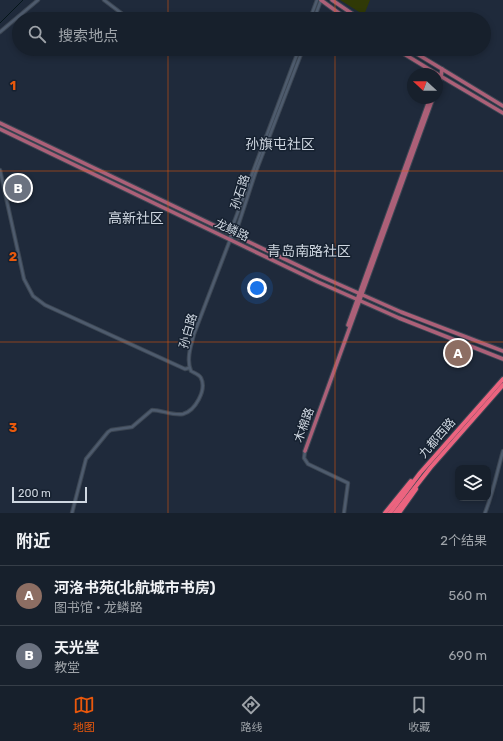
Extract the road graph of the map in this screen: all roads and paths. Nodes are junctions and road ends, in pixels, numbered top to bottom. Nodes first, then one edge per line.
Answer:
1 (38, 0) edge
2 (104, 0) edge
3 (317, 0) edge
4 (321, 0) edge
5 (332, 0) edge
6 (24, 12) edge
7 (119, 12) edge
8 (313, 12) edge
9 (317, 12) edge
10 (337, 12) edge
11 (350, 12) edge
12 (12, 22) edge
13 (0, 32) edge
14 (296, 56) edge
15 (300, 56) edge
16 (407, 56) edge
17 (420, 56) edge
18 (426, 68) edge
19 (440, 68) edge
20 (443, 70) edge
21 (443, 79) edge
22 (428, 104) edge
23 (431, 104) edge
24 (503, 106) edge
25 (503, 113) edge
26 (0, 123) edge
27 (0, 129) edge
28 (0, 170) edge
29 (230, 233) junction
30 (235, 235) junction
31 (230, 240) junction
32 (361, 294) junction
33 (359, 300) junction
34 (503, 351) edge
35 (503, 359) edge
36 (189, 368) junction
37 (503, 379) edge
38 (503, 385) edge
39 (305, 451) joint
40 (503, 451) edge
41 (431, 467) junction
42 (420, 473) junction
43 (72, 513) edge
44 (344, 513) edge
45 (385, 513) edge
46 (390, 513) edge
47 (395, 513) edge
48 (399, 513) edge
49 (485, 513) edge

1 - 6 street
2 - 7 street
3 - 8 street
4 - 9 street
4 - 10 main road
5 - 11 main road
12 - 13 street
14 - 29 street, 孙石路
15 - 30 street, 孙石路
16 - 18 main road
17 - 19 main road
20 - 24 main road
21 - 25 main road
22 - 32 main road, 木棉路
23 - 32 main road, 木棉路
26 - 29 main road, 龙鳞路
27 - 31 main road, 龙鳞路
28 - 36 street
29 - 30 main road, 龙鳞路
29 - 31 street, 孙石路
30 - 31 street, 孙石路
30 - 32 main road, 龙鳞路
31 - 33 main road, 龙鳞路
31 - 36 street, 孙白路
32 - 33 main road, 木棉路
32 - 34 main road, 龙鳞路
33 - 35 main road, 龙鳞路
33 - 39 main road, 木棉路
36 - 43 street, 孙白路
37 - 42 highway, 九都西路
38 - 41 highway, 九都西路
39 - 44 street
40 - 49 street
41 - 47 highway, 九都西路
41 - 48 highway
42 - 45 highway
42 - 46 highway, 九都西路

